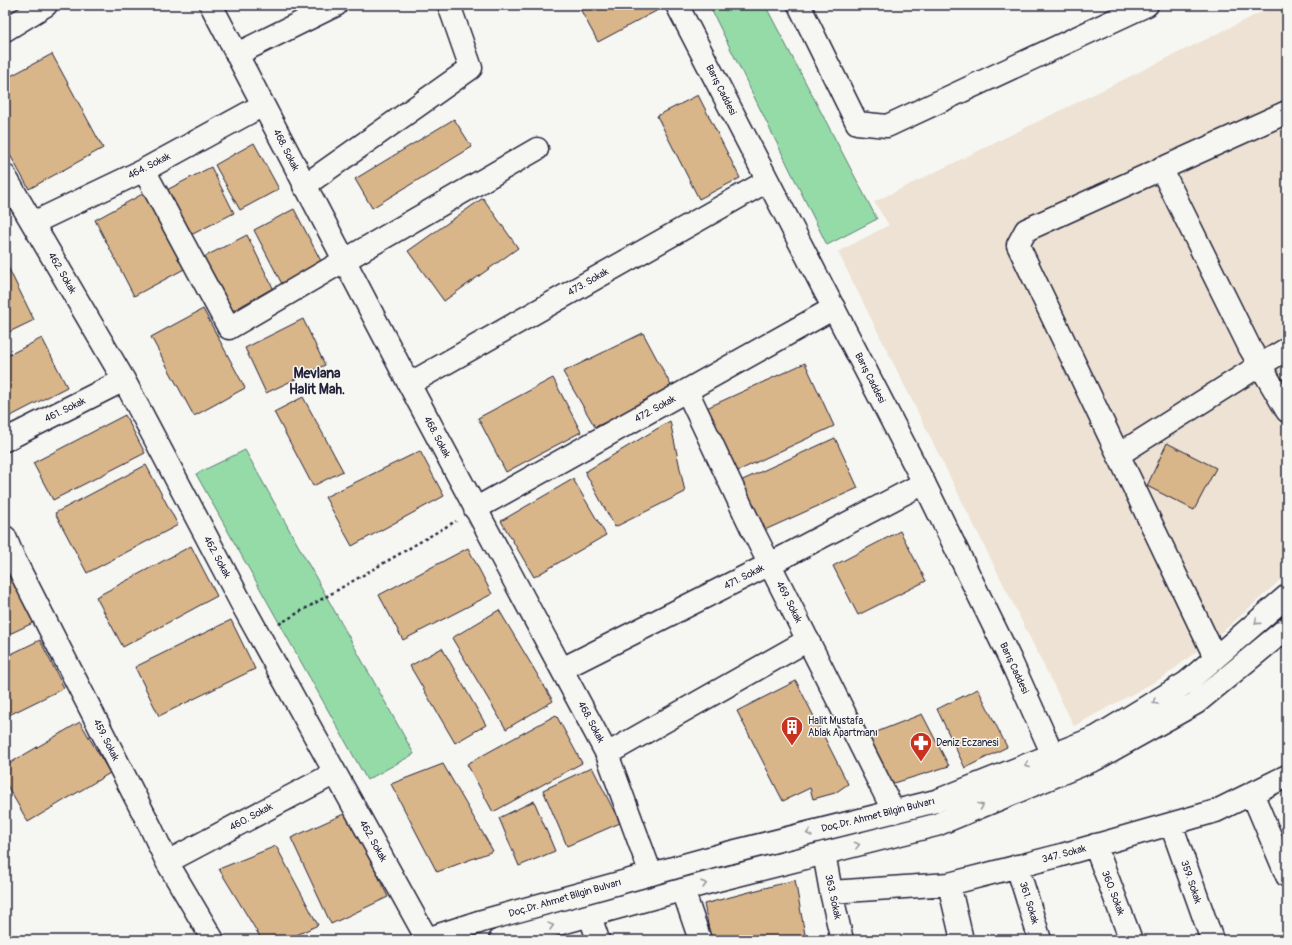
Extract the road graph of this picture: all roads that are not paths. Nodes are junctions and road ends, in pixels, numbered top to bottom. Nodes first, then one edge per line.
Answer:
1 (46, 5) edge
2 (211, 5) edge
3 (336, 5) edge
4 (449, 5) edge
5 (677, 5) edge
6 (799, 5) edge
7 (1147, 5) edge
8 (5, 30) edge
9 (237, 54) junction
10 (263, 105) junction
11 (1287, 112) edge
12 (537, 149) dead end
13 (1161, 168) junction
14 (144, 170) junction
15 (5, 176) edge
16 (767, 181) junction
17 (304, 186) junction
18 (33, 223) junction
19 (345, 260) junction
20 (834, 308) junction
21 (1287, 349) edge
22 (1260, 365) junction
23 (124, 380) junction
24 (409, 384) junction
25 (687, 391) junction
26 (1287, 411) edge
27 (5, 440) edge
28 (1118, 455) junction
29 (924, 483) junction
30 (475, 509) junction
31 (5, 537) edge
32 (770, 564) junction
33 (1287, 596) edge
34 (1287, 628) edge
35 (808, 640) junction
36 (1216, 658) junction
37 (562, 669) junction
38 (608, 754) junction
39 (1053, 754) junction
40 (335, 773) junction
41 (1287, 776) edge
42 (1252, 794) junction
43 (894, 812) junction
44 (1171, 824) junction
45 (1095, 845) junction
46 (824, 853) junction
47 (167, 862) junction
48 (1017, 866) junction
49 (651, 874) junction
50 (1287, 876) edge
51 (949, 884) junction
52 (683, 890) junction
53 (831, 892) junction
54 (590, 916) junction
55 (213, 940) edge
56 (426, 940) edge
57 (504, 940) edge
58 (598, 940) edge
59 (700, 940) edge
60 (842, 940) edge
61 (962, 940) edge
62 (1040, 940) edge
63 (1131, 940) edge
64 (1212, 940) edge

1 - 8 street
2 - 9 street, 468. Sokak
3 - 9 street
4 - 17 street
5 - 16 street, Barış Caddesi
6 - 7 street
9 - 10 street, 468. Sokak
10 - 14 street, 464. Sokak
10 - 17 street, 468. Sokak
11 - 13 street
12 - 19 street
13 - 22 street
13 - 28 street
14 - 18 street, 464. Sokak
14 - 19 street
15 - 18 street, 462. Sokak
16 - 20 street, Barış Caddesi
16 - 24 street, 473. Sokak
17 - 19 street, 468. Sokak
18 - 23 street, 462. Sokak
19 - 24 street, 468. Sokak
20 - 25 street, 472. Sokak
20 - 29 street, Barış Caddesi
21 - 22 street
22 - 26 street
22 - 28 street
23 - 27 street, 461. Sokak
23 - 40 street, 462. Sokak
24 - 30 street, 468. Sokak
25 - 30 street, 472. Sokak
25 - 32 street, 469. Sokak
28 - 36 street
29 - 32 street, 471. Sokak
29 - 39 street, Barış Caddesi
30 - 37 street, 468. Sokak
31 - 47 street, 459. Sokak
32 - 35 street, 469. Sokak
32 - 37 street, 471. Sokak
33 -> 36 street, Doç.Dr. Ahmet Bilgin Bulvarı
46 -> 34 street
35 - 38 street
35 - 43 street, 469. Sokak
36 -> 39 street, Doç.Dr. Ahmet Bilgin Bulvarı
37 - 38 street, 468. Sokak
38 - 49 street, 468. Sokak
39 -> 43 street, Doç.Dr. Ahmet Bilgin Bulvarı
40 - 47 street, 460. Sokak
40 - 56 street, 462. Sokak
41 - 42 street, 347. Sokak
42 - 44 street, 347. Sokak
42 - 50 street
43 -> 49 street, Doç.Dr. Ahmet Bilgin Bulvarı
44 - 45 street, 347. Sokak
44 - 64 street, 359. Sokak
45 - 48 street, 347. Sokak
45 - 63 street, 360. Sokak
52 -> 46 street
46 - 53 street, 363. Sokak
47 - 55 street, 459. Sokak
48 - 51 street, 347. Sokak
48 - 62 street, 361. Sokak
49 - 56 street, Doç.Dr. Ahmet Bilgin Bulvarı
51 - 53 street, 347. Sokak
51 - 61 street
52 - 54 street
52 - 59 street
53 - 60 street, 363. Sokak
57 -> 54 street
54 - 58 street

